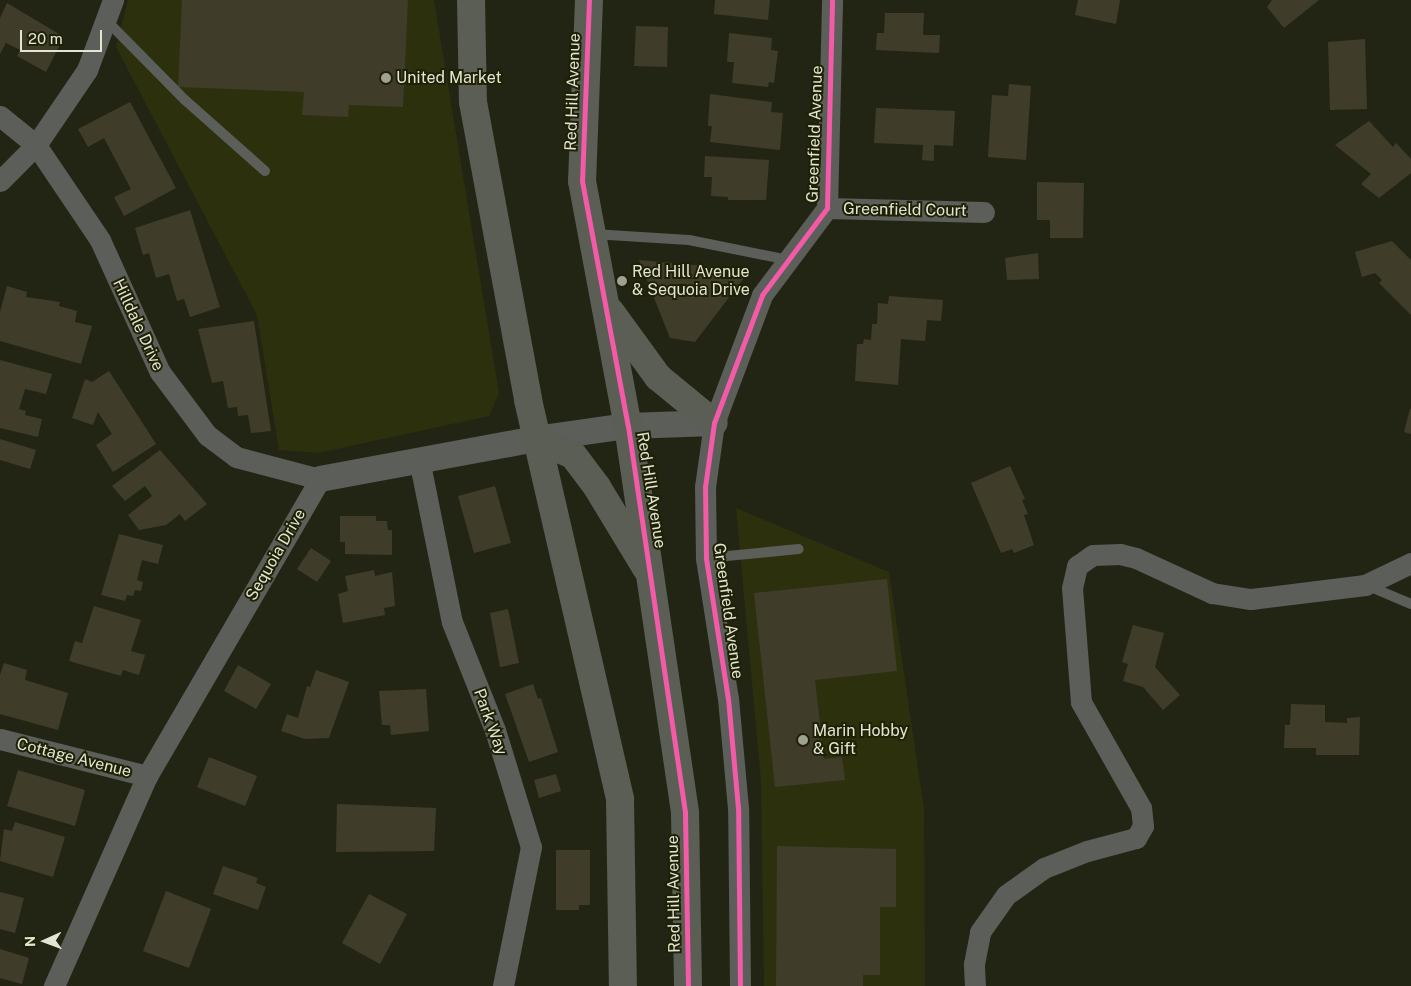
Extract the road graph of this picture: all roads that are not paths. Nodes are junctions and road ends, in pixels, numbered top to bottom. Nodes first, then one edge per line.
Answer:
1 (471, 0) edge
2 (589, 0) edge
3 (832, 0) edge
4 (109, 10) edge
5 (0, 116) edge
6 (36, 145) junction
7 (265, 171) dead end
8 (0, 181) edge
9 (827, 208) junction
10 (984, 212) dead end
11 (592, 234) junction
12 (788, 260) junction
13 (605, 304) junction
14 (714, 423) junction
15 (628, 426) junction
16 (535, 439) junction
17 (419, 459) junction
18 (320, 479) junction
19 (799, 549) dead end
20 (706, 558) junction
21 (1411, 563) edge
22 (652, 578) junction
23 (1365, 585) junction
24 (1411, 604) edge
25 (0, 739) edge
26 (147, 776) junction
27 (54, 986) edge
28 (503, 986) edge
29 (622, 986) edge
30 (688, 986) edge
31 (740, 986) edge
32 (975, 986) edge

1 - 16 main road
2 - 11 main road, Red Hill Avenue
3 - 9 street, Greenfield Avenue
4 - 6 street
4 - 7 lane
5 - 6 street, Hilldale Drive
6 - 8 street
6 - 18 street, Hilldale Drive
9 - 10 street, Greenfield Court
9 - 12 street, Greenfield Avenue
11 - 12 lane
11 - 13 main road, Red Hill Avenue
12 - 14 street, Greenfield Avenue
13 - 14 main road
13 - 15 main road, Red Hill Avenue
14 - 15 street
14 - 20 street, Greenfield Avenue
15 - 16 street
15 - 22 main road, Red Hill Avenue
16 - 17 street
16 - 22 main road
16 - 29 main road
17 - 18 street
17 - 28 street, Park Way
18 - 26 street, Sequoia Drive
19 - 20 lane
20 - 31 street, Greenfield Avenue
21 - 23 street
22 - 30 main road, Red Hill Avenue
23 - 24 lane
23 - 32 street
25 - 26 street, Cottage Avenue
26 - 27 street, Sequoia Drive

